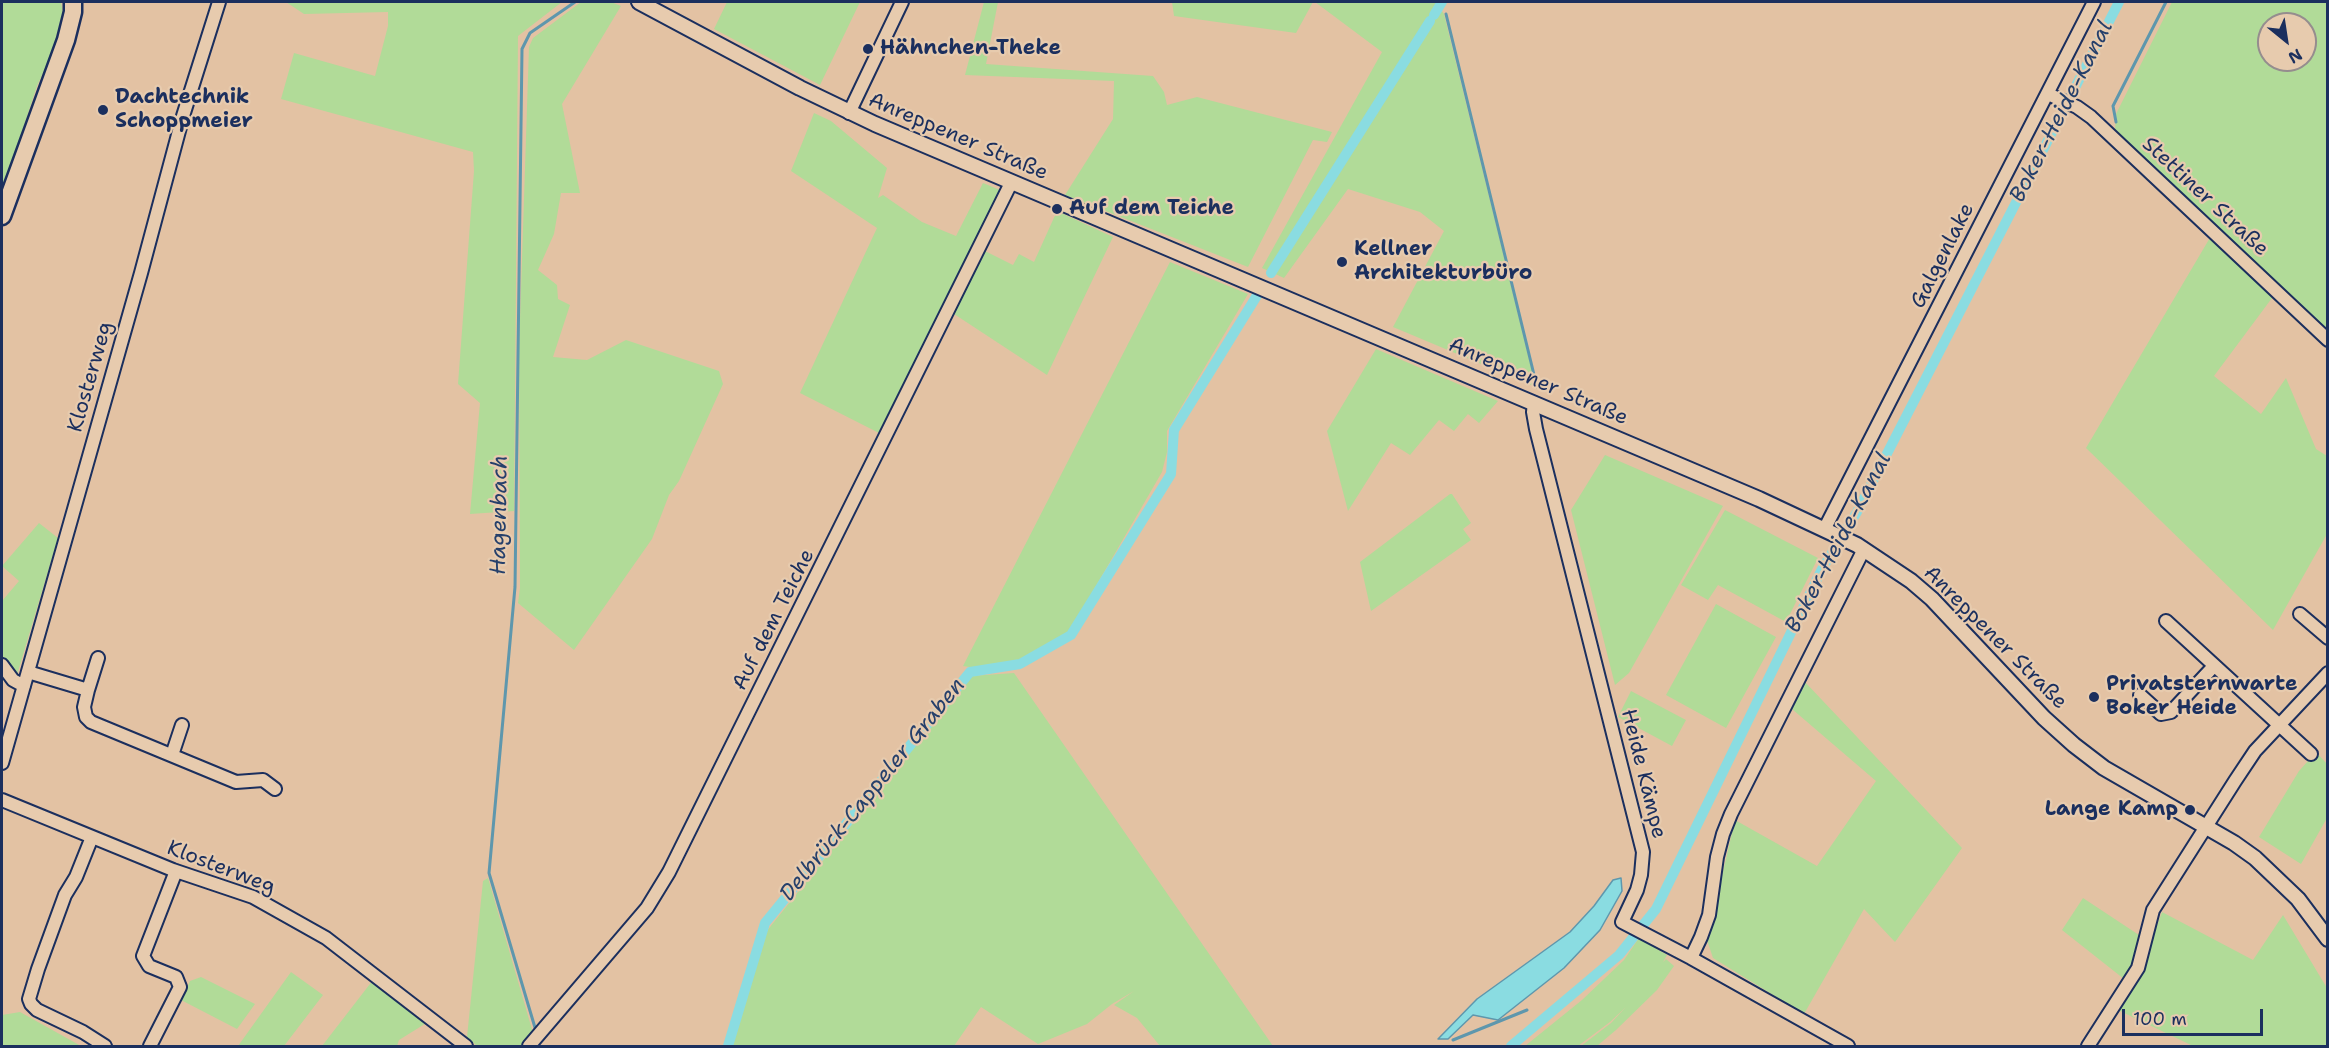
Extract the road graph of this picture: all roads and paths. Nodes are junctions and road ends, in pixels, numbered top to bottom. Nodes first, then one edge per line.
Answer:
1 (73, 2) edge
2 (219, 2) edge
3 (902, 2) edge
4 (2094, 2) edge
5 (645, 3) edge
6 (2052, 96) junction
7 (849, 112) junction
8 (1011, 183) junction
9 (2, 216) edge
10 (2328, 340) edge
11 (1534, 404) junction
12 (1837, 534) junction
13 (1864, 549) junction
14 (2300, 614) dead end
15 (2166, 621) dead end
16 (2328, 638) edge
17 (98, 658) dead end
18 (2, 665) edge
19 (2214, 666) junction
20 (28, 672) junction
21 (2328, 673) edge
22 (24, 686) junction
23 (88, 690) junction
24 (2140, 695) dead end
25 (2278, 724) junction
26 (182, 725) dead end
27 (2311, 754) dead end
28 (172, 755) junction
29 (2, 763) edge
30 (275, 789) dead end
31 (2, 800) edge
32 (2206, 827) junction
33 (92, 837) junction
34 (176, 871) junction
35 (2328, 939) edge
36 (1691, 958) junction
37 (105, 1047) edge
38 (150, 1047) edge
39 (466, 1047) edge
40 (529, 1047) edge
41 (1848, 1047) edge
42 (2088, 1047) edge

1 - 9 main road
2 - 20 street, Klosterweg
3 - 7 street
4 - 6 street, Galgenlake
5 - 7 street, Anreppener Straße
6 - 10 street, Stettiner Straße
6 - 12 street, Galgenlake
7 - 8 street, Anreppener Straße
8 - 11 street, Anreppener Straße
8 - 40 street, Auf dem Teiche
11 - 12 street, Anreppener Straße
11 - 36 street, Heide Kämpe
12 - 13 street, Anreppener Straße
13 - 32 street, Anreppener Straße
13 - 36 street
14 - 16 street
15 - 19 street
17 - 23 street
18 - 22 street
19 - 24 street
19 - 25 street
20 - 22 street, Klosterweg
20 - 23 street
21 - 25 street
22 - 29 street, Klosterweg
23 - 28 street
25 - 27 street
25 - 32 street
26 - 28 street
28 - 30 street
31 - 33 street, Klosterweg
32 - 35 street, Anreppener Straße
32 - 42 street
33 - 34 street, Klosterweg
33 - 37 street
34 - 38 street
34 - 39 street, Klosterweg
36 - 41 street

